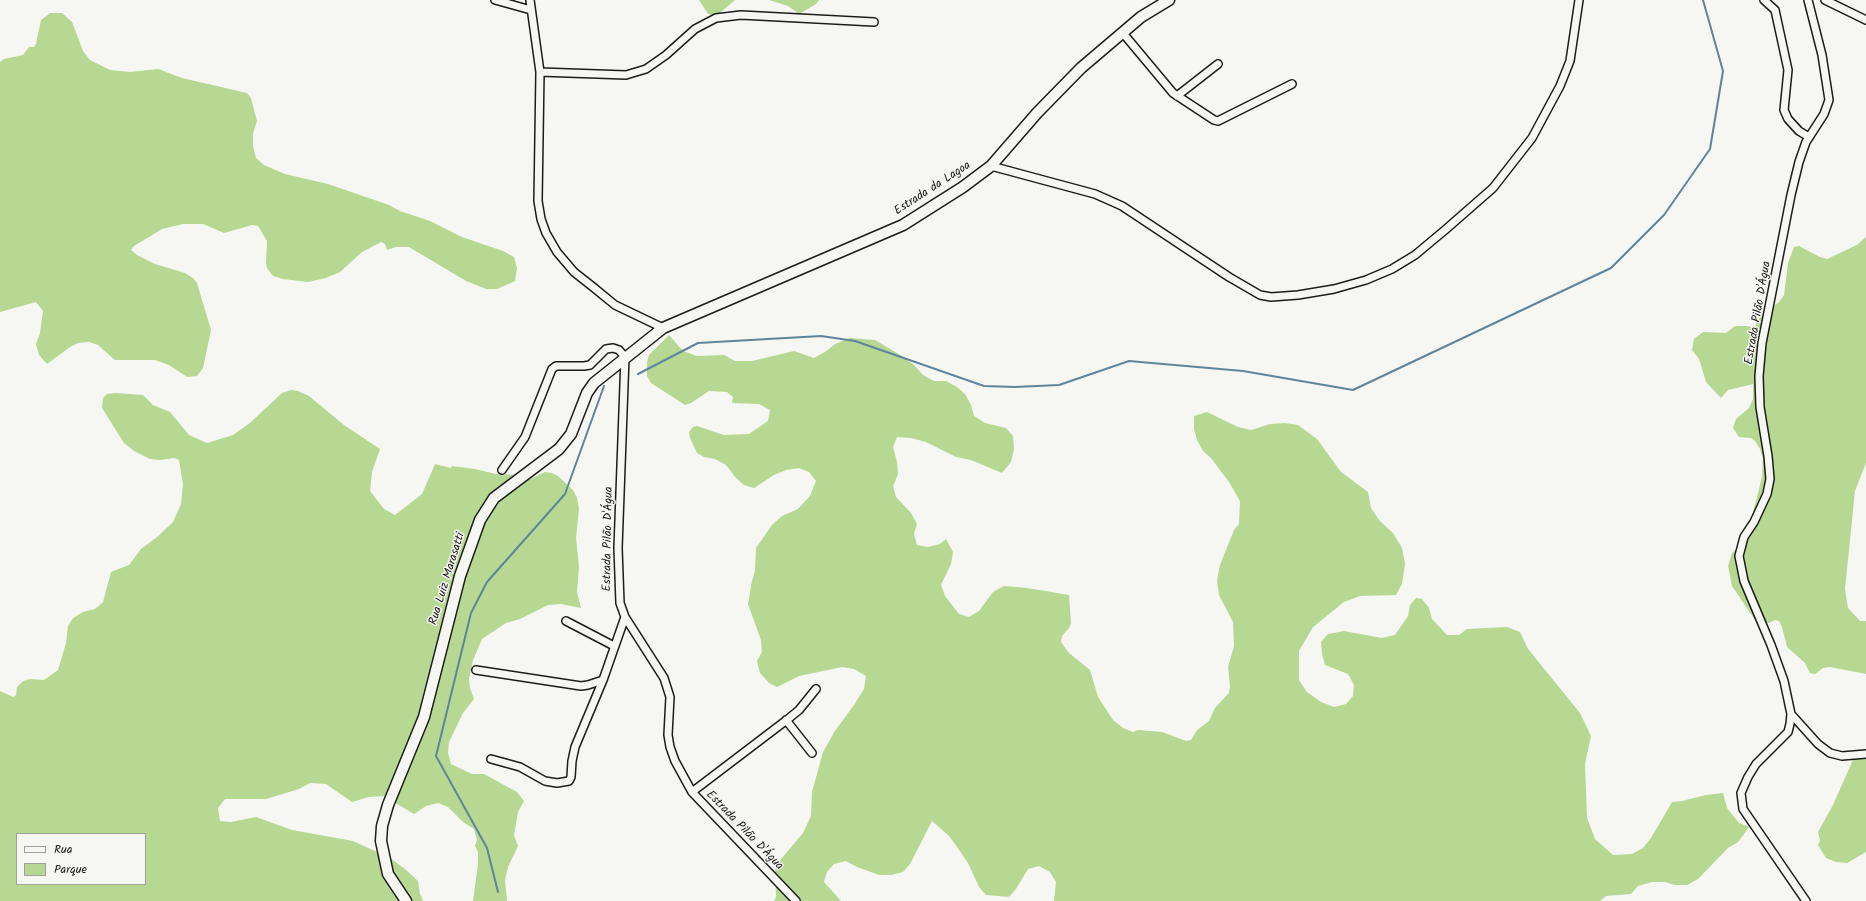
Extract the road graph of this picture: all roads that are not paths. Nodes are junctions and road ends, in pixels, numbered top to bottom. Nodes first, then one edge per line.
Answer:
1 (495, 0) edge
2 (530, 0) edge
3 (1169, 0) edge
4 (1579, 0) edge
5 (1764, 0) edge
6 (1808, 0) edge
7 (1825, 0) edge
8 (531, 10) junction
9 (1866, 20) edge
10 (874, 22) dead end
11 (1122, 32) junction
12 (1218, 64) dead end
13 (540, 72) junction
14 (1292, 84) dead end
15 (1177, 96) junction
16 (1809, 137) junction
17 (991, 166) junction
18 (663, 328) junction
19 (625, 357) junction
20 (502, 470) dead end
21 (625, 617) junction
22 (566, 621) dead end
23 (614, 646) junction
24 (476, 670) dead end
25 (603, 680) junction
26 (816, 689) dead end
27 (1790, 714) junction
28 (786, 720) junction
29 (812, 753) dead end
30 (1866, 754) edge
31 (491, 759) dead end
32 (692, 792) junction
33 (406, 901) edge
34 (796, 901) edge
35 (1806, 901) edge

1 - 8 street
2 - 8 street
3 - 11 street, Estrada da Lagoa
4 - 17 street
5 - 16 street
6 - 16 street, Estrada Pilão D'Água
7 - 9 street
8 - 13 street
10 - 13 street
11 - 15 street
11 - 17 street, Estrada da Lagoa
12 - 15 street
13 - 18 street
14 - 15 street
16 - 27 street, Estrada Pilão D'Água
17 - 18 street, Estrada da Lagoa
18 - 19 street, Rua Luiz Marasatti
19 - 20 street
19 - 21 street, Estrada Pilão D'Água
19 - 33 street, Rua Luiz Marasatti
21 - 23 street
21 - 32 street, Estrada Pilão D'Água
22 - 23 street
23 - 25 street
24 - 25 street
25 - 31 street
26 - 28 street
27 - 30 street
27 - 35 street, Estrada Pilão D'Água
28 - 29 street
28 - 32 street
32 - 34 street, Estrada Pilão D'Água

